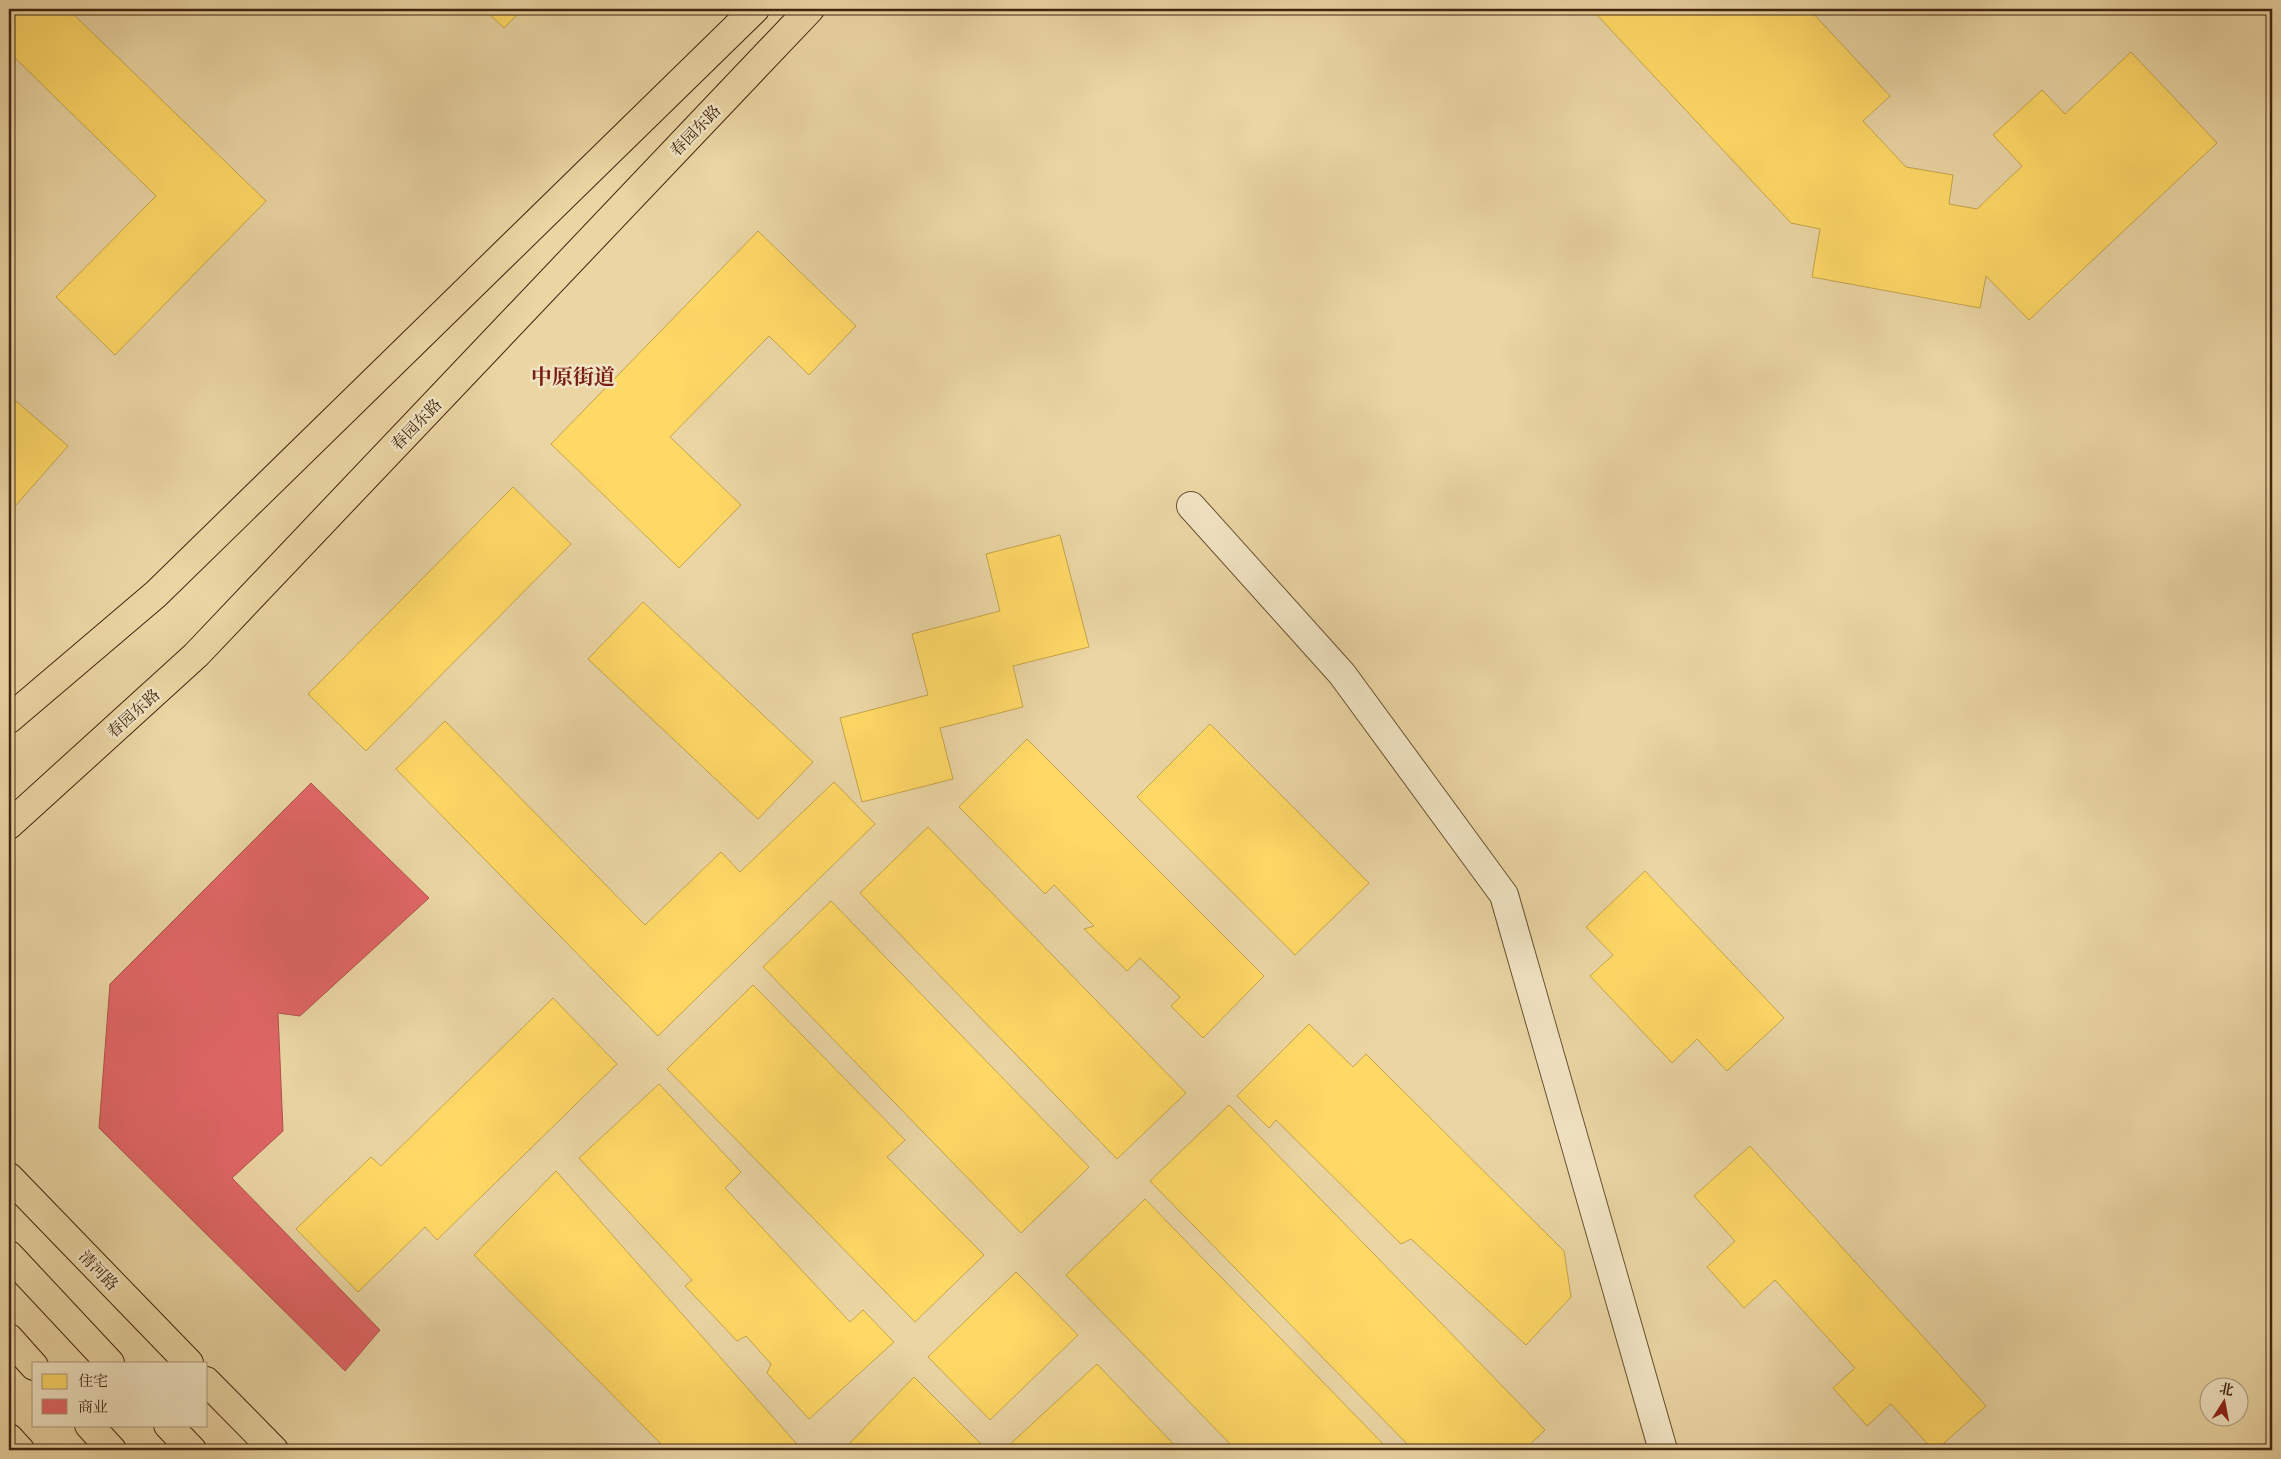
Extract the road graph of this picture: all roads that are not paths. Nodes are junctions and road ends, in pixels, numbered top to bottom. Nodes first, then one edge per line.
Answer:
1 (755, 9) edge
2 (810, 9) edge
3 (1191, 506) dead end
4 (9, 719) edge
5 (9, 825) edge
6 (9, 1177) edge
7 (9, 1255) edge
8 (9, 1338) edge
9 (109, 1362) edge
10 (188, 1362) edge
11 (32, 1364) edge
12 (208, 1382) edge
13 (90, 1426) edge
14 (169, 1426) edge
15 (9, 1440) edge
16 (20, 1450) edge
17 (112, 1450) edge
18 (192, 1450) edge
19 (274, 1450) edge
20 (1663, 1450) edge

1 - 4 main road
2 - 5 main road, 春园东路
3 - 20 street
6 - 10 main road, 清河路
7 - 9 main road
8 - 11 main road
12 - 19 main road
13 - 17 main road
14 - 18 main road
15 - 16 main road

